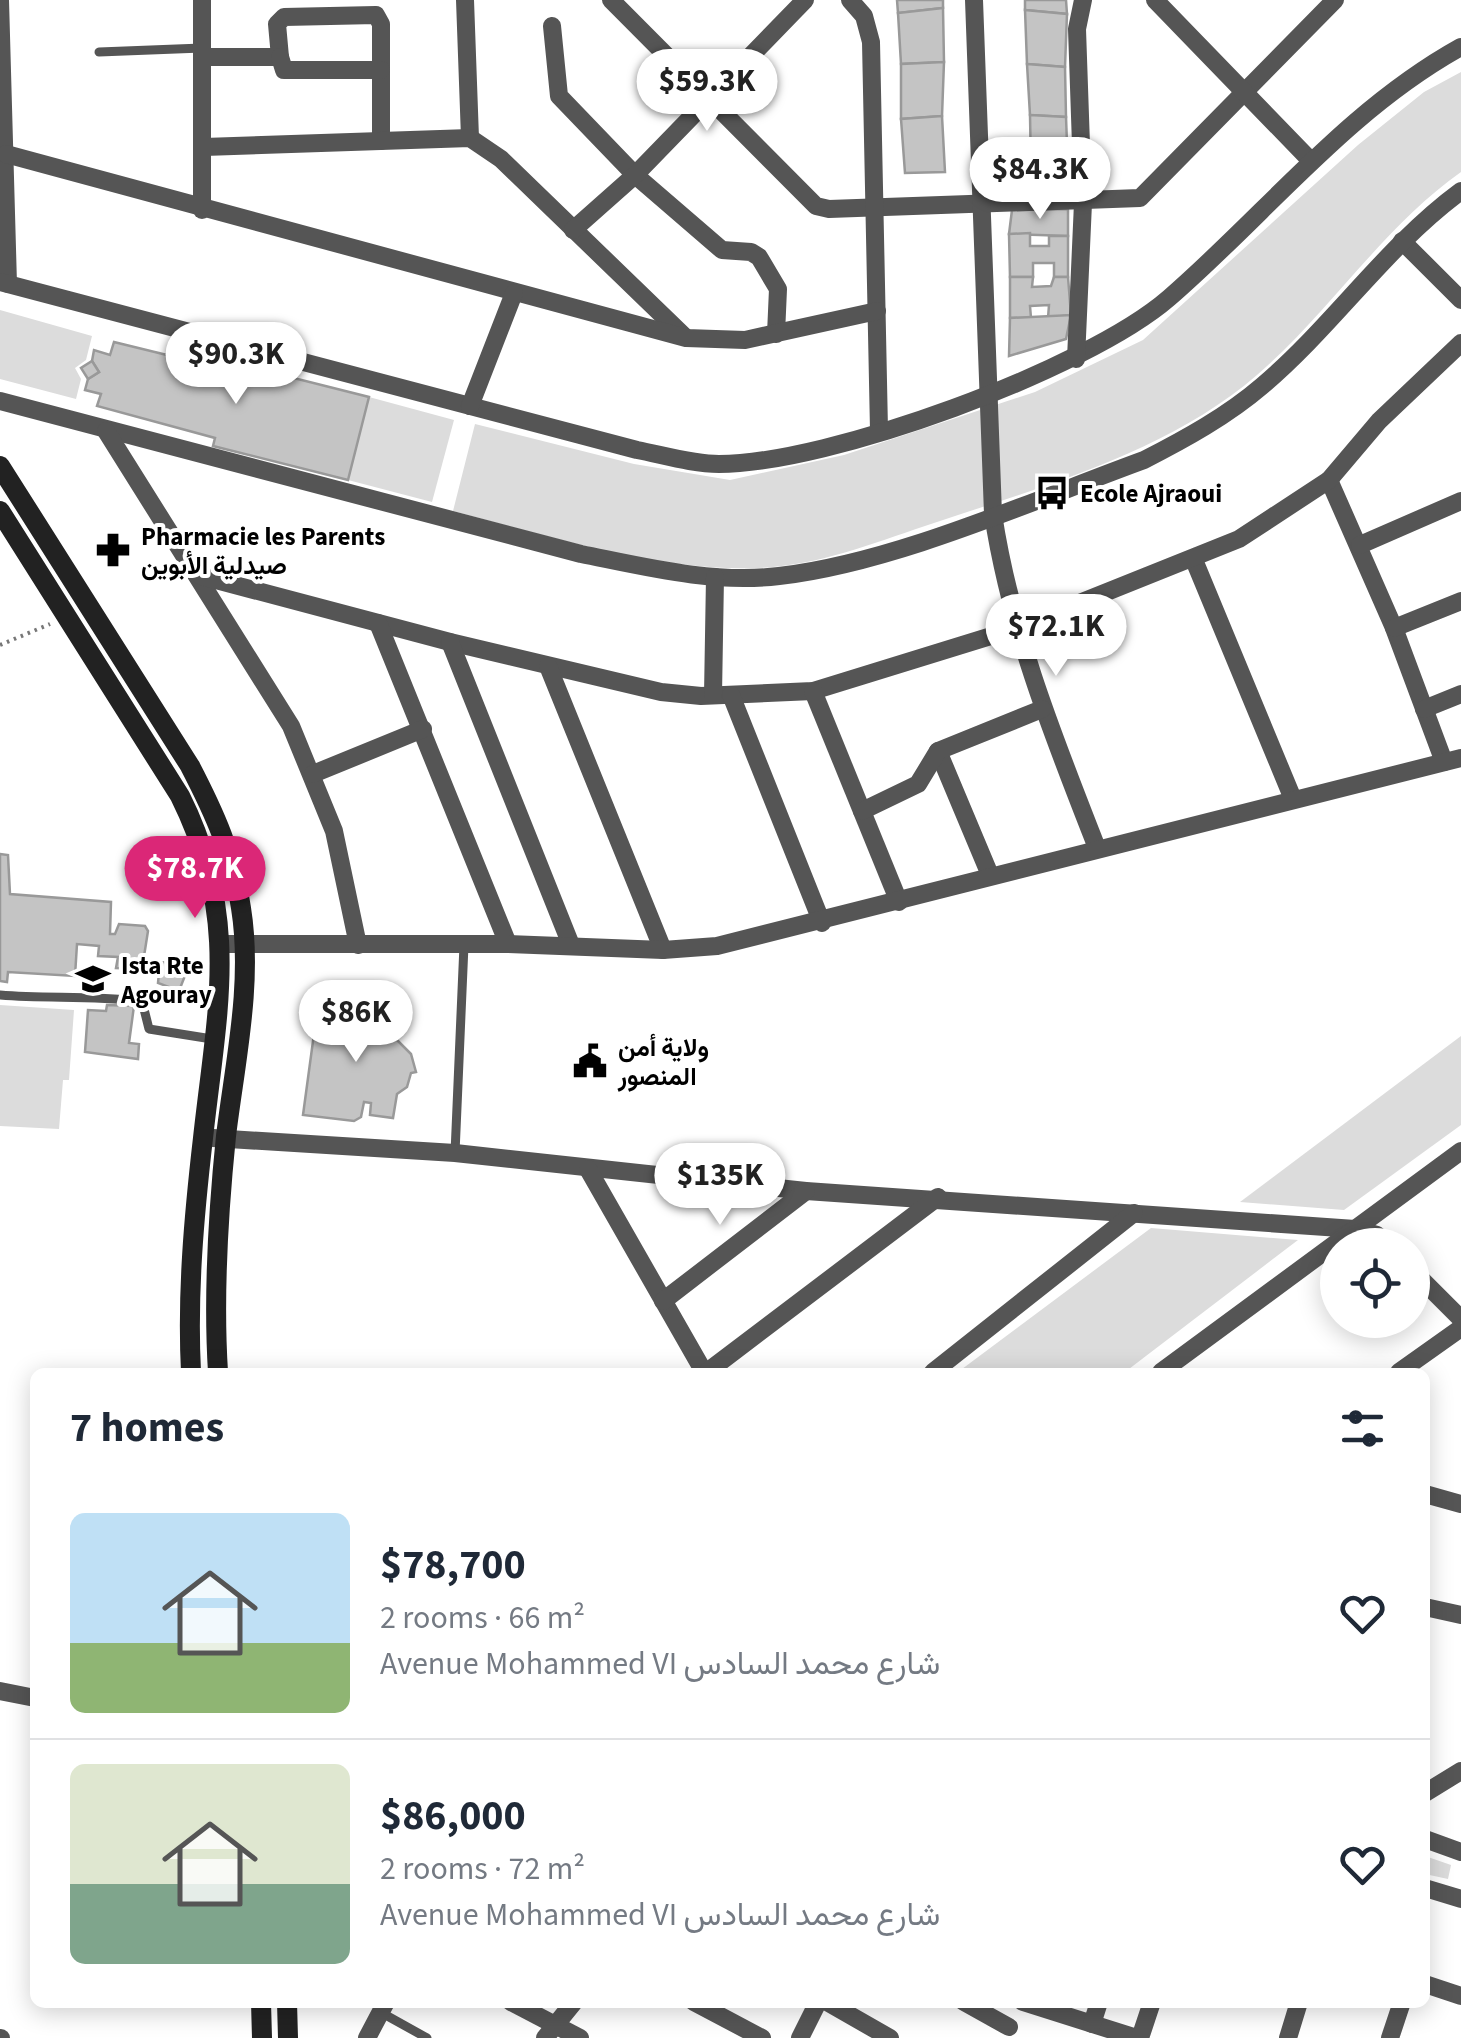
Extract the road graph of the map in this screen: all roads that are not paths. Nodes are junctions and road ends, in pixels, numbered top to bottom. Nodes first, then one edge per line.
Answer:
1 (0, 0) edge
2 (202, 0) edge
3 (466, 0) edge
4 (611, 0) edge
5 (805, 0) edge
6 (850, 0) edge
7 (974, 0) edge
8 (1083, 0) edge
9 (1154, 0) edge
10 (1335, 0) edge
11 (552, 26) dead end
12 (1461, 47) edge
13 (98, 52) dead end
14 (205, 52) junction
15 (280, 57) junction
16 (381, 70) junction
17 (1248, 92) junction
18 (708, 98) junction
19 (470, 138) junction
20 (381, 142) junction
21 (204, 148) junction
22 (6, 154) junction
23 (1312, 161) junction
24 (635, 175) junction
25 (1461, 190) edge
26 (1083, 202) junction
27 (978, 205) junction
28 (877, 208) junction
29 (202, 210) junction
30 (573, 230) junction
31 (1402, 241) junction
32 (4, 283) edge
33 (514, 293) junction
34 (1461, 300) edge
35 (877, 311) junction
36 (776, 334) junction
37 (686, 338) junction
38 (1461, 343) edge
39 (1076, 358) junction
40 (986, 394) junction
41 (0, 402) edge
42 (470, 406) junction
43 (879, 430) junction
44 (106, 431) junction
45 (0, 466) edge
46 (1329, 480) junction
47 (1461, 501) edge
48 (0, 511) edge
49 (993, 514) junction
50 (1360, 546) junction
51 (1194, 560) junction
52 (200, 576) junction
53 (715, 577) junction
54 (1461, 601) edge
55 (378, 623) junction
56 (1017, 628) junction
57 (1394, 628) junction
58 (450, 642) junction
59 (548, 666) junction
60 (814, 691) junction
61 (1461, 694) edge
62 (722, 695) junction
63 (1042, 709) junction
64 (1424, 709) junction
65 (423, 729) junction
66 (938, 751) junction
67 (1452, 760) edge
68 (314, 774) junction
69 (1292, 800) junction
70 (862, 811) junction
71 (1097, 848) junction
72 (990, 874) junction
73 (899, 902) junction
74 (822, 922) junction
75 (244, 942) junction
76 (221, 944) junction
77 (508, 944) junction
78 (358, 945) junction
79 (464, 945) junction
80 (572, 945) junction
81 (663, 950) junction
82 (0, 996) edge
83 (215, 1039) junction
84 (203, 1137) junction
85 (226, 1139) junction
86 (1461, 1151) edge
87 (455, 1153) junction
88 (588, 1168) junction
89 (806, 1191) junction
90 (938, 1197) junction
91 (1134, 1213) junction
92 (1341, 1228) edge
93 (1356, 1228) edge
94 (1320, 1255) edge
95 (1430, 1288) edge
96 (663, 1301) junction
97 (1461, 1319) edge
98 (1461, 1328) edge
99 (191, 1368) edge
100 (218, 1368) edge
101 (703, 1368) edge
102 (710, 1368) edge
103 (938, 1368) edge
104 (1166, 1368) edge
105 (1405, 1368) edge
106 (1430, 1495) edge
107 (1461, 1504) edge
108 (1430, 1607) edge
109 (1461, 1615) edge
110 (0, 1691) edge
111 (30, 1697) edge
112 (1461, 1771) edge
113 (1430, 1791) edge
114 (1430, 1841) edge
115 (1461, 1852) edge
116 (1430, 1890) edge
117 (1461, 1899) edge
118 (1430, 1986) edge
119 (1461, 1996) edge
120 (261, 2008) edge
121 (287, 2008) edge
122 (382, 2008) edge
123 (384, 2008) edge
124 (519, 2008) edge
125 (569, 2008) edge
126 (705, 2008) edge
127 (815, 2008) edge
128 (838, 2008) edge
129 (973, 2008) edge
130 (1017, 2008) edge
131 (1040, 2008) edge
132 (1097, 2008) edge
133 (1150, 2008) edge
134 (1297, 2008) edge
135 (1400, 2008) edge
136 (1092, 2024) junction
137 (548, 2032) edge
138 (1007, 2032) edge
139 (262, 2038) edge
140 (288, 2038) edge
141 (367, 2038) edge
142 (427, 2038) edge
143 (580, 2038) edge
144 (762, 2038) edge
145 (800, 2038) edge
146 (890, 2038) edge
147 (1139, 2038) edge
148 (1288, 2038) edge
149 (1390, 2038) edge

1 - 22 street
2 - 14 street
3 - 19 street
4 - 18 street
5 - 18 street
6 - 28 street
7 - 27 street
8 - 26 street
9 - 17 street
10 - 17 street
11 - 24 street
12 - 23 street
13 - 14 lane
14 - 15 street
14 - 21 street
15 - 16 street
15 - 16 street
16 - 20 street
17 - 23 street
17 - 26 street
18 - 24 street
18 - 28 street
19 - 20 street
19 - 30 street
20 - 21 street
21 - 29 street
22 - 29 street
22 - 32 street
23 - 39 street
24 - 30 street
24 - 36 street
25 - 31 street
26 - 27 street
26 - 39 street
27 - 28 street
27 - 40 street
28 - 35 street
29 - 33 street
30 - 37 street
31 - 34 street
31 - 49 street
32 - 42 street
33 - 37 street
33 - 42 street
35 - 36 street
35 - 43 street
36 - 37 street
38 - 46 street
39 - 40 street
40 - 43 street
40 - 49 street
41 - 44 street
42 - 43 street
44 - 52 street
44 - 53 street
45 - 75 main road
46 - 50 street
46 - 51 street
47 - 50 street
48 - 76 main road
49 - 53 street
49 - 56 street
50 - 57 street
51 - 56 street
51 - 69 street
52 - 55 street
52 - 68 street
53 - 62 street
54 - 57 street
55 - 58 street
55 - 65 street
56 - 60 street
56 - 63 street
57 - 64 street
58 - 59 street
58 - 80 street
59 - 62 street
59 - 81 street
60 - 62 street
60 - 70 street
61 - 64 street
62 - 74 street
63 - 66 street
63 - 71 street
64 - 67 street
65 - 68 street
65 - 77 street
66 - 70 street
66 - 72 street
67 - 69 street
68 - 78 street
69 - 71 street
70 - 73 street
71 - 72 street
72 - 73 street
73 - 74 street
74 - 81 street
75 - 76 street
75 - 78 street
75 - 85 main road
76 - 83 main road
77 - 79 street
77 - 80 street
78 - 79 street
79 - 87 lane
80 - 81 street
82 - 83 lane
83 - 84 main road
84 - 85 street
84 - 99 main road
85 - 87 street
85 - 100 main road
86 - 93 street
87 - 88 street
88 - 89 street
88 - 96 street
89 - 90 street
89 - 96 street
90 - 91 street
90 - 102 street
91 - 92 street
91 - 103 street
94 - 104 street
95 - 97 street
96 - 101 street
98 - 105 street
106 - 107 street
108 - 109 street
110 - 111 street
112 - 113 street
114 - 115 street
116 - 117 street
118 - 119 street
120 - 139 main road
121 - 140 main road
122 - 141 street
123 - 142 lane
124 - 137 street
125 - 137 street
126 - 144 street
127 - 145 street
128 - 146 street
129 - 138 street
130 - 138 street
131 - 136 street
132 - 136 street
133 - 147 street
134 - 148 street
135 - 149 street
136 - 147 street
137 - 143 street

